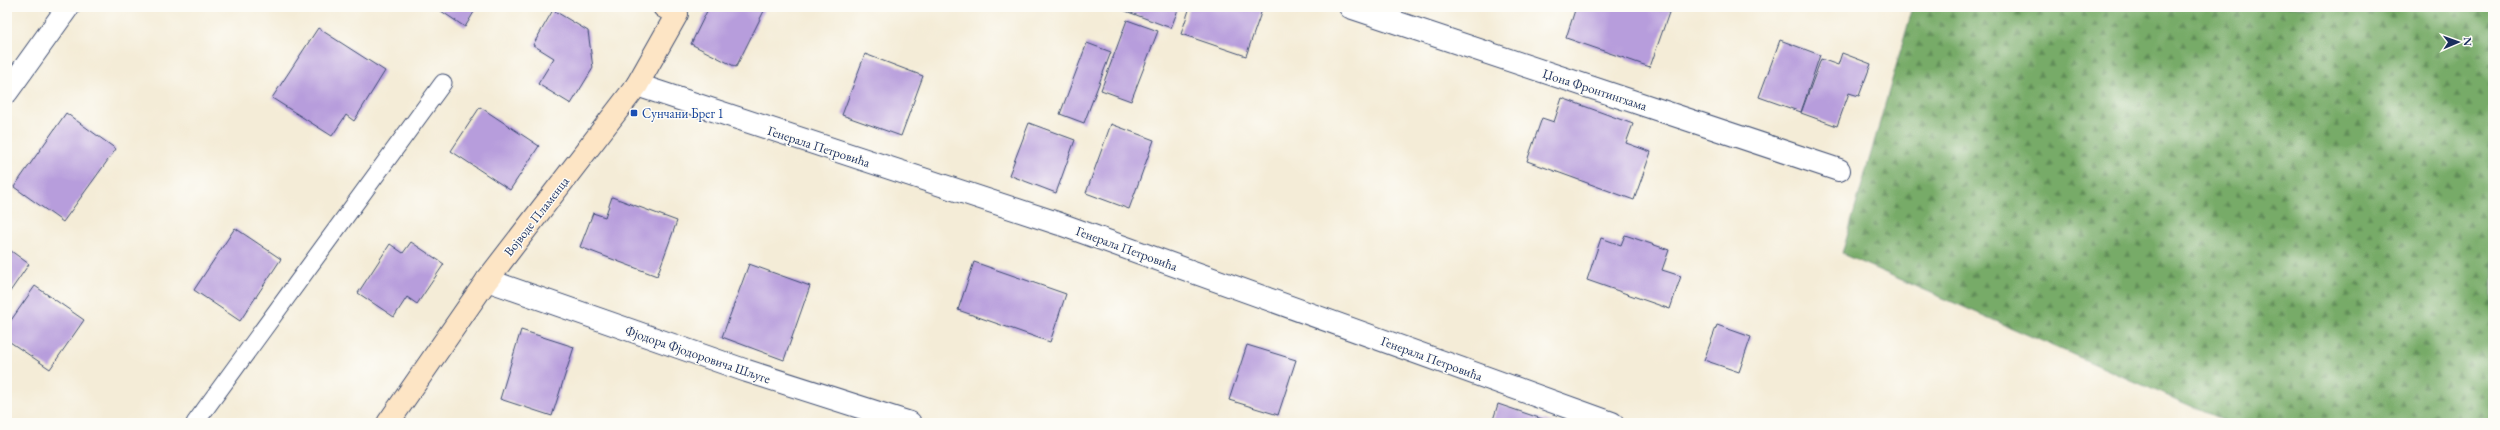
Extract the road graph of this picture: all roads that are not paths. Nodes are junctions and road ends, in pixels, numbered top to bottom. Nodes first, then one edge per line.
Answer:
1 (68, 7) edge
2 (1350, 7) edge
3 (674, 9) edge
4 (443, 83) dead end
5 (637, 85) junction
6 (7, 92) edge
7 (1839, 170) dead end
8 (487, 280) junction
9 (195, 423) edge
10 (388, 423) edge
11 (910, 423) edge
12 (1612, 423) edge

1 - 6 street
2 - 7 street, Џона Фронтингхама
3 - 5 street, Војводе Пламенца
4 - 9 lane
5 - 8 street, Војводе Пламенца
5 - 12 street, Генерала Петровића
8 - 10 street, Војводе Пламенца
8 - 11 street, Фјодора Фјодоровича Шљуге

